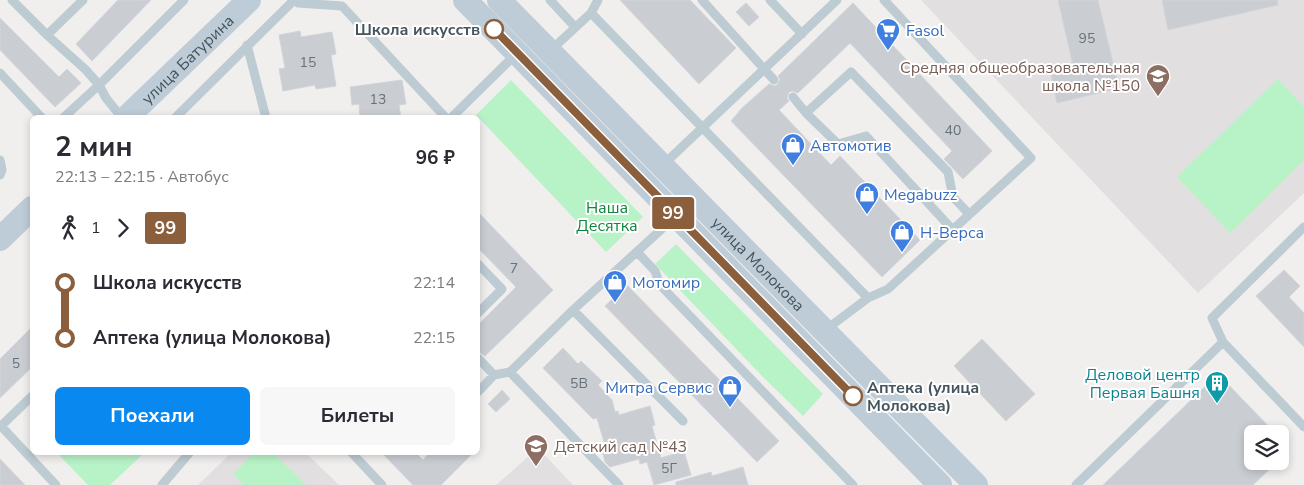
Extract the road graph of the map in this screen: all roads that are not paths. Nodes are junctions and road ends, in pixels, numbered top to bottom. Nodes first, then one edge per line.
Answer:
1 (12, 0) edge
2 (83, 0) edge
3 (184, 0) edge
4 (294, 0) edge
5 (465, 0) edge
6 (499, 0) edge
7 (550, 0) edge
8 (598, 0) edge
9 (702, 0) edge
10 (770, 0) edge
11 (837, 0) edge
12 (884, 0) edge
13 (240, 3) edge
14 (591, 13) junction
15 (575, 27) junction
16 (802, 34) junction
17 (47, 35) junction
18 (247, 45) junction
19 (517, 52) junction
20 (549, 52) junction
21 (765, 69) junction
22 (0, 73) edge
23 (774, 80) dead end
24 (99, 85) junction
25 (793, 97) dead end
26 (806, 113) junction
27 (39, 115) edge
28 (66, 115) edge
29 (120, 115) edge
30 (129, 115) edge
31 (178, 115) edge
32 (265, 115) edge
33 (443, 115) edge
34 (454, 115) edge
35 (702, 128) junction
36 (0, 160) edge
37 (662, 166) junction
38 (0, 175) edge
39 (30, 210) edge
40 (969, 214) junction
41 (676, 216) junction
42 (1304, 227) edge
43 (952, 229) junction
44 (0, 239) edge
45 (637, 252) junction
46 (480, 266) edge
47 (868, 298) junction
48 (573, 310) junction
49 (480, 311) edge
50 (824, 331) junction
51 (1223, 342) junction
52 (480, 360) edge
53 (510, 372) junction
54 (494, 375) junction
55 (480, 390) edge
56 (30, 398) edge
57 (683, 422) dead end
58 (1304, 427) edge
59 (187, 455) edge
60 (354, 455) edge
61 (56, 485) edge
62 (162, 485) edge
63 (382, 485) edge
64 (619, 485) edge
65 (853, 485) edge
66 (940, 485) edge
67 (976, 485) edge
68 (1076, 485) edge

1 - 17 lane
2 - 17 lane
3 - 24 lane
4 - 18 lane
4 - 33 lane
5 - 19 main road, улица Молокова
6 - 20 main road, улица Молокова
7 - 15 lane
8 - 14 lane
9 - 21 lane
10 - 16 lane
11 - 16 lane
12 - 40 lane
13 - 30 main road, улица Батурина
14 - 15 lane
14 - 35 lane
15 - 20 lane
16 - 21 lane
17 - 24 lane
18 - 31 lane
18 - 32 lane
19 - 34 lane
19 - 41 main road, улица Молокова
20 - 37 main road, улица Молокова
21 - 23 lane
21 - 35 lane
22 - 27 lane
24 - 28 lane
24 - 29 lane
25 - 26 lane
26 - 40 lane
26 - 43 lane
35 - 37 lane
35 - 47 lane
36 - 38 lane
37 - 50 main road, улица Молокова
39 - 44 main road
40 - 43 lane
41 - 45 lane
41 - 66 main road, улица Молокова
42 - 51 lane
43 - 47 lane
45 - 48 lane
45 - 65 lane
46 - 49 lane
47 - 50 lane
48 - 53 lane
48 - 57 lane
50 - 67 main road, улица Молокова
51 - 58 lane
51 - 68 lane
52 - 54 lane
53 - 54 lane
53 - 64 lane
54 - 55 lane
56 - 61 lane
59 - 62 lane
60 - 63 lane

